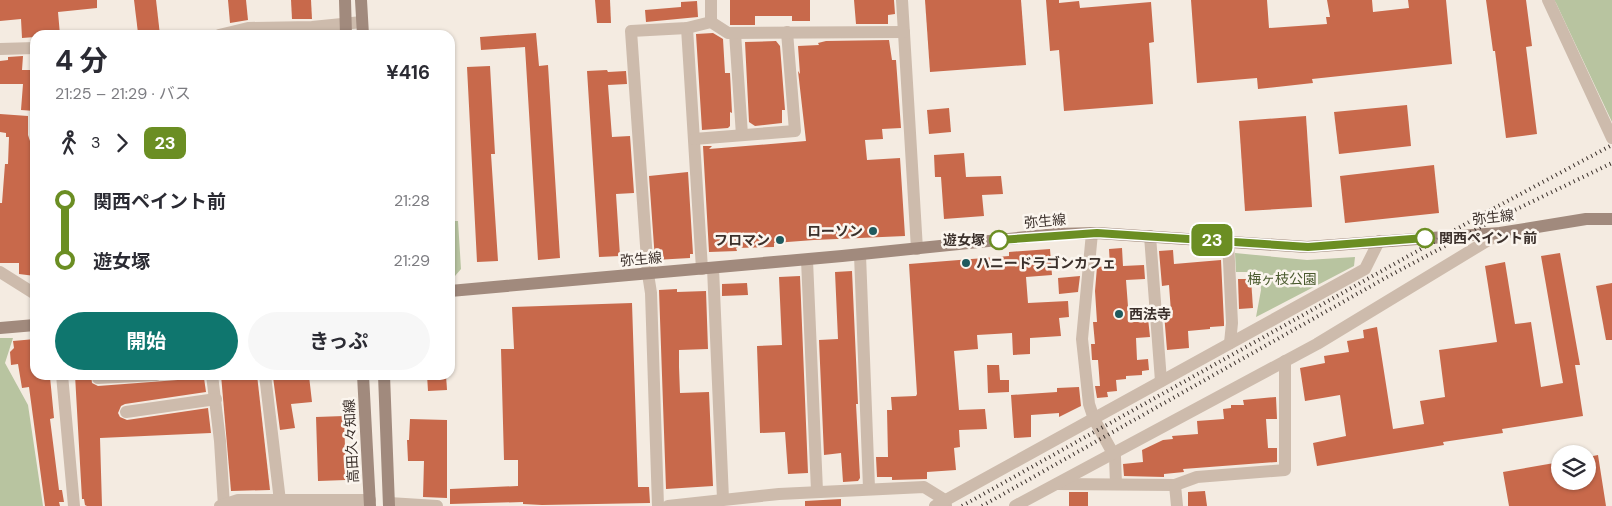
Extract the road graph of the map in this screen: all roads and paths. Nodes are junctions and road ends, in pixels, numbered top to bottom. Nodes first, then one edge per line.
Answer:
1 (345, 0) edge
2 (361, 0) edge
3 (711, 0) edge
4 (902, 0) edge
5 (1548, 0) edge
6 (710, 22) junction
7 (362, 28) edge
8 (687, 28) junction
9 (240, 30) edge
10 (346, 30) edge
11 (787, 32) junction
12 (904, 32) junction
13 (735, 33) junction
14 (30, 48) edge
15 (0, 49) edge
16 (742, 135) junction
17 (1612, 138) edge
18 (694, 139) junction
19 (1612, 219) edge
20 (1092, 233) junction
21 (1500, 233) junction
22 (1150, 236) junction
23 (1228, 241) junction
24 (1380, 241) junction
25 (917, 249) junction
26 (860, 255) junction
27 (807, 260) junction
28 (708, 269) junction
29 (0, 272) edge
30 (648, 274) junction
31 (30, 291) edge
32 (455, 291) edge
33 (30, 325) edge
34 (0, 328) edge
35 (1230, 343) junction
36 (1285, 361) junction
37 (62, 380) edge
38 (213, 380) edge
39 (266, 380) edge
40 (363, 380) edge
41 (384, 380) edge
42 (1161, 381) junction
43 (216, 399) junction
44 (150, 408) junction
45 (126, 412) dead end
46 (1094, 419) junction
47 (151, 421) dead end
48 (1112, 453) junction
49 (1054, 484) junction
50 (1116, 484) junction
51 (1175, 485) junction
52 (869, 488) junction
53 (817, 491) junction
54 (723, 499) junction
55 (280, 501) junction
56 (370, 503) edge
57 (942, 504) edge
58 (389, 505) edge
59 (74, 506) edge
60 (222, 506) edge
61 (437, 506) edge
62 (658, 506) edge
63 (668, 506) edge
64 (1015, 506) edge
65 (1177, 506) edge

1 - 10 street
2 - 7 street
3 - 6 street
4 - 12 street
5 - 17 street
6 - 8 street
6 - 13 street
7 - 10 street
8 - 18 street
8 - 30 street
9 - 10 street
11 - 12 street
11 - 13 street
11 - 16 street
12 - 25 street
13 - 16 street
14 - 15 street
16 - 18 street
18 - 28 street
19 - 21 street, 弥生線
20 - 22 street, 弥生線
20 - 25 street, 弥生線
20 - 46 street
21 - 24 street, 弥生線
21 - 36 street
22 - 23 street, 弥生線
22 - 42 street
23 - 24 street, 弥生線
23 - 35 street
24 - 35 street
25 - 26 street, 弥生線
26 - 27 street, 弥生線
26 - 52 street
27 - 28 street, 弥生線
27 - 53 street
28 - 30 street, 弥生線
28 - 54 street
29 - 31 street
30 - 32 street, 弥生線
30 - 62 street
33 - 34 street
35 - 42 street
36 - 48 street
36 - 51 street
37 - 59 street
38 - 43 street
39 - 55 street
40 - 56 street, 高田久々知線
41 - 58 street
42 - 46 street
43 - 44 street
43 - 60 street
44 - 45 street
44 - 47 street
46 - 48 street
46 - 57 street
48 - 49 street
48 - 50 street
49 - 50 street
49 - 64 street
50 - 51 street
51 - 65 street
52 - 53 street
52 - 57 street
53 - 54 street
54 - 63 street
55 - 56 street
55 - 60 street
58 - 61 street

